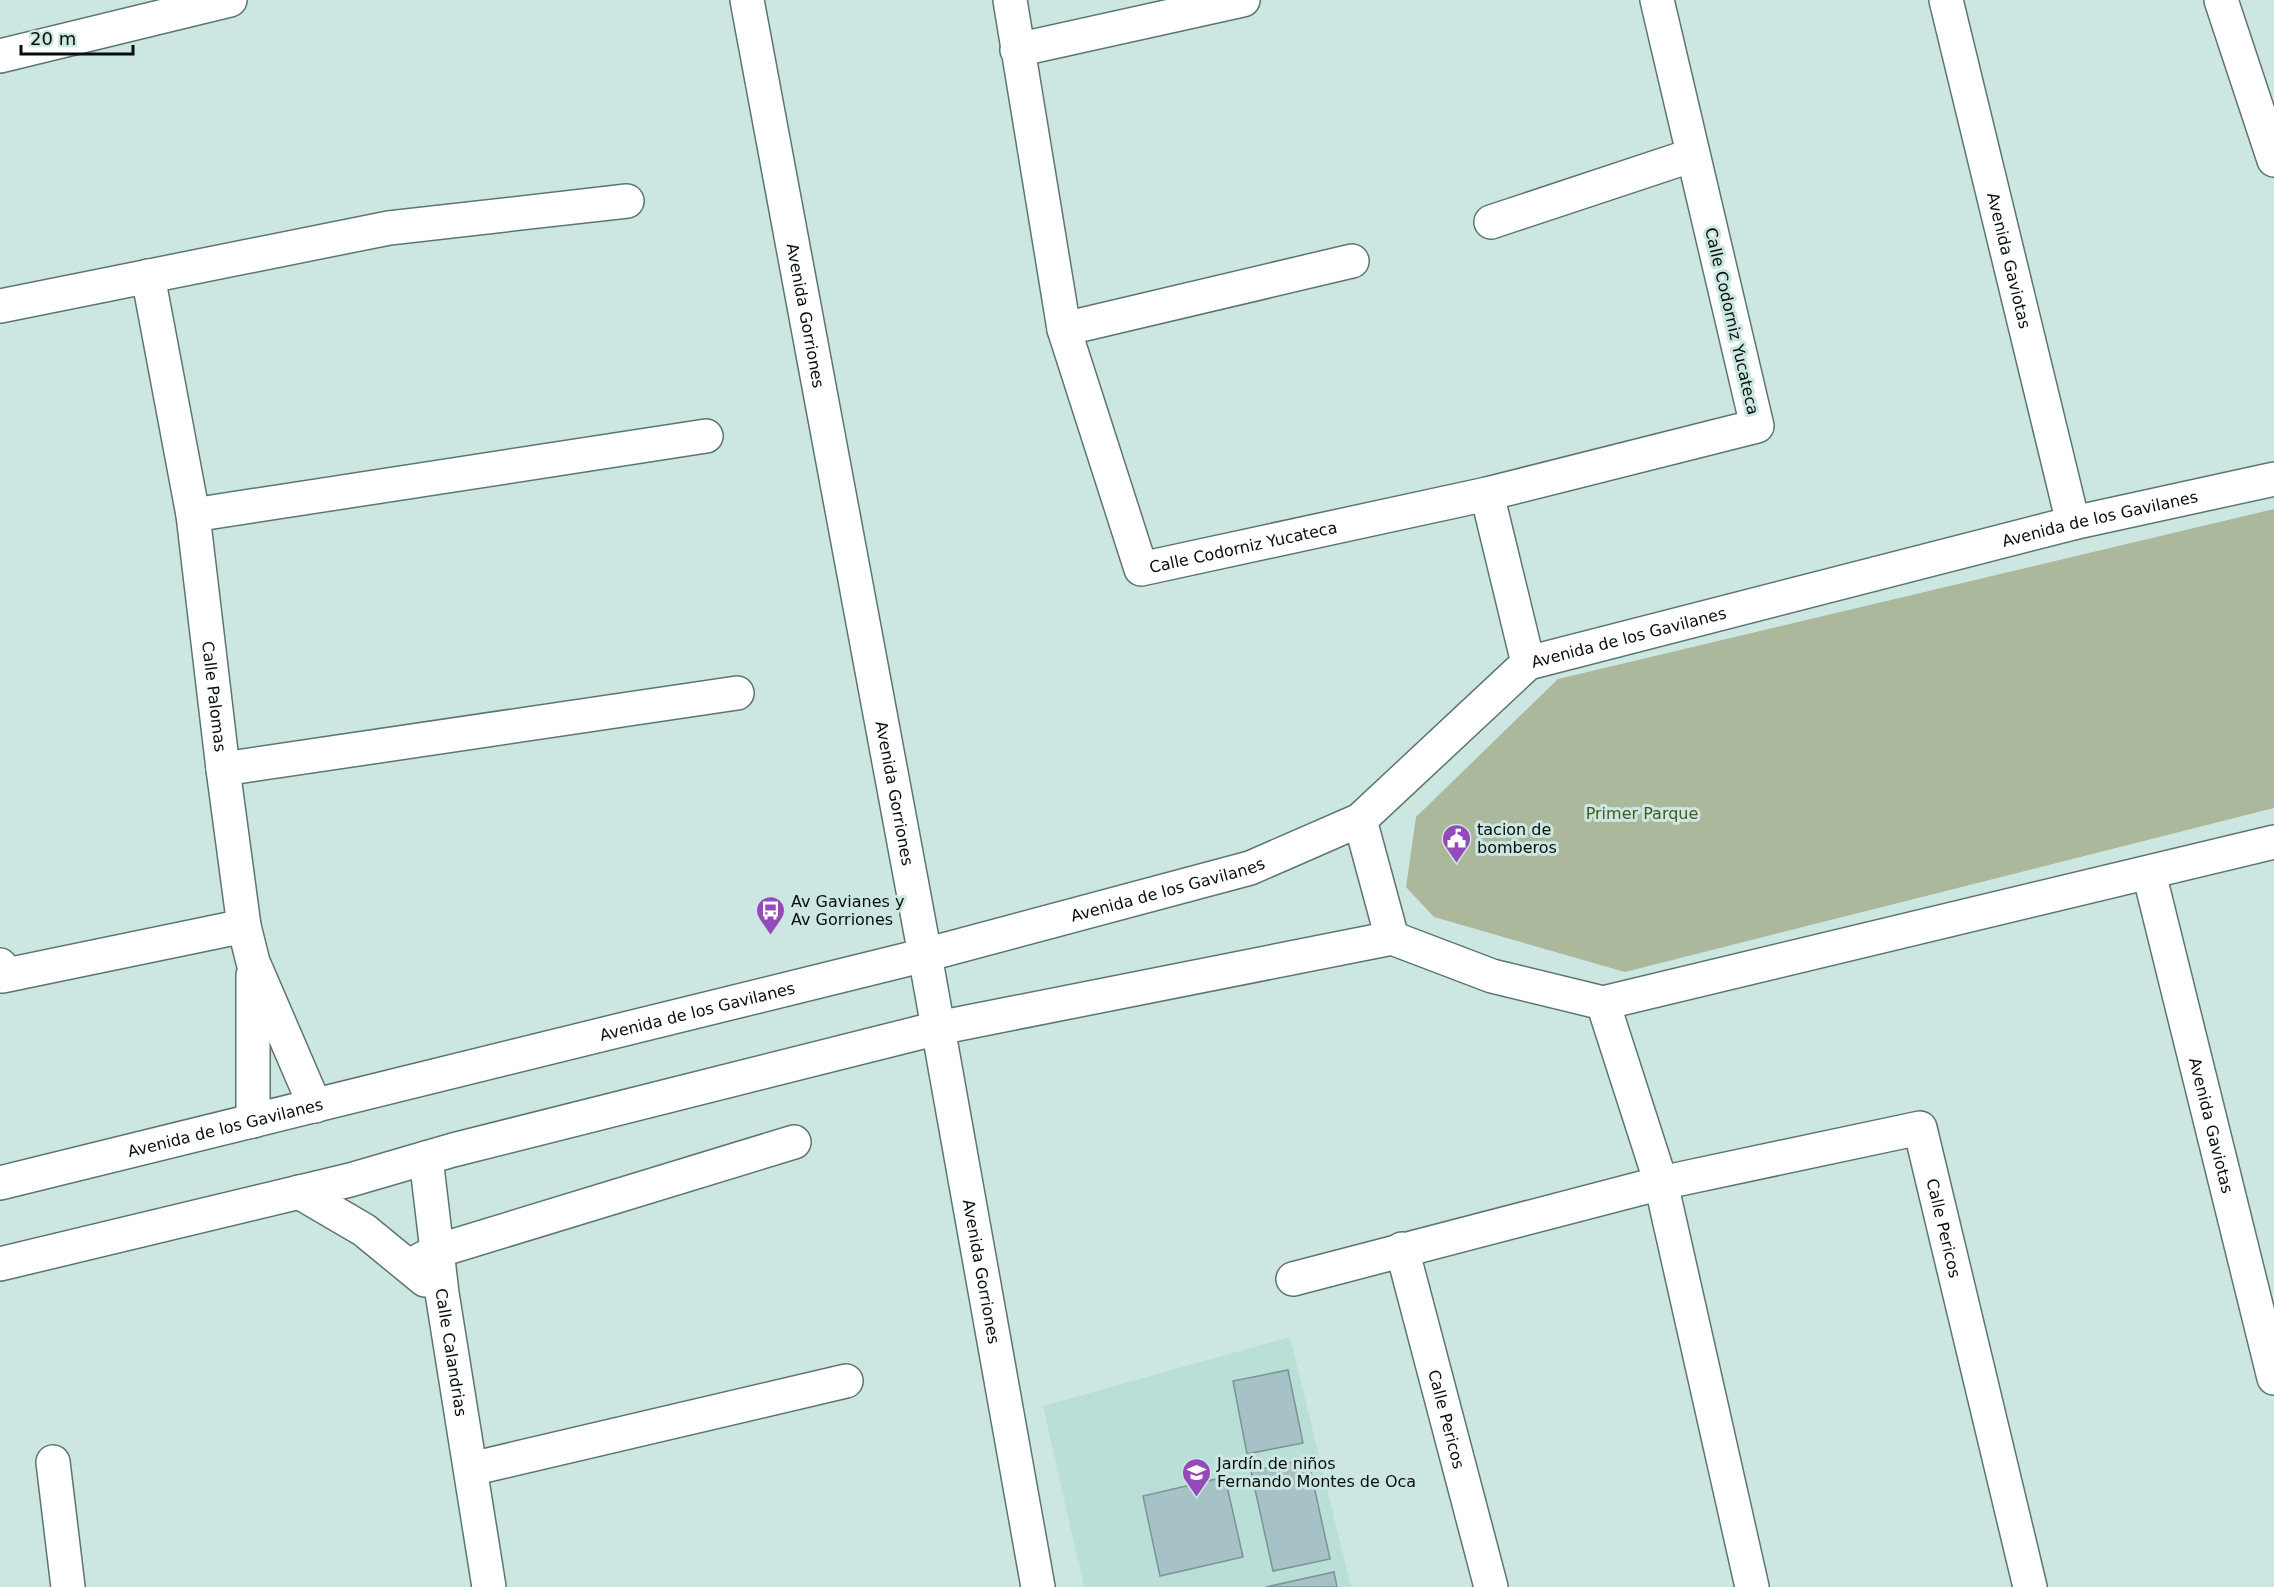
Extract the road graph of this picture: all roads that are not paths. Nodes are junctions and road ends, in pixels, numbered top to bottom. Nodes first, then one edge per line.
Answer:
1 (230, 0) edge
2 (747, 0) edge
3 (1010, 0) edge
4 (1242, 0) edge
5 (1657, 0) edge
6 (1946, 0) edge
7 (2221, 0) edge
8 (1017, 50) junction
9 (0, 56) edge
10 (1693, 155) junction
11 (2274, 159) edge
12 (627, 201) dead end
13 (1491, 222) dead end
14 (1352, 261) dead end
15 (148, 276) junction
16 (0, 306) edge
17 (1064, 329) junction
18 (706, 436) dead end
19 (2274, 479) edge
20 (1487, 494) junction
21 (193, 515) junction
22 (2073, 523) junction
23 (1528, 663) junction
24 (737, 693) dead end
25 (223, 769) junction
26 (1360, 820) junction
27 (2274, 842) edge
28 (2149, 873) junction
29 (244, 926) junction
30 (1392, 938) junction
31 (925, 955) junction
32 (253, 962) junction
33 (0, 965) edge
34 (1603, 1003) junction
35 (938, 1028) junction
36 (315, 1106) junction
37 (253, 1121) junction
38 (794, 1142) dead end
39 (426, 1158) junction
40 (0, 1183) edge
41 (1661, 1183) junction
42 (299, 1192) junction
43 (1402, 1249) junction
44 (437, 1251) junction
45 (0, 1264) edge
46 (409, 1266) junction
47 (1293, 1279) dead end
48 (442, 1293) junction
49 (2274, 1378) edge
50 (846, 1381) dead end
51 (53, 1462) dead end
52 (471, 1469) junction
53 (68, 1587) edge
54 (489, 1587) edge
55 (1038, 1587) edge
56 (1491, 1587) edge
57 (1752, 1587) edge
58 (2030, 1587) edge

1 - 9 street
2 - 31 street, Avenida Gorriones
3 - 8 street, Calle Codorniz Yucateca
4 - 8 street
5 - 10 street, Calle Codorniz Yucateca
6 - 22 street, Avenida Gaviotas
7 - 11 street
8 - 17 street, Calle Codorniz Yucateca
10 - 13 street
10 - 20 street, Calle Codorniz Yucateca
12 - 15 street
14 - 17 street
15 - 16 street
15 - 21 street, Calle Palomas
17 - 20 street, Calle Codorniz Yucateca
18 - 21 street
19 - 22 street, Avenida de los Gavilanes
20 - 23 street
21 - 25 street, Calle Palomas
22 - 23 street, Avenida de los Gavilanes
23 - 26 street, Avenida de los Gavilanes
24 - 25 street
25 - 29 street, Calle Palomas
26 - 30 street
26 - 31 street, Avenida de los Gavilanes
27 - 28 street
28 - 34 street
28 - 49 street, Avenida Gaviotas
29 - 32 street, Calle Palomas
29 - 33 street
30 - 34 street
30 - 35 street
31 - 35 street, Avenida Gorriones
31 - 36 street, Avenida de los Gavilanes
32 - 36 street, Calle Palomas
32 - 37 street
34 - 41 street
35 - 39 street
35 - 55 street, Avenida Gorriones
36 - 37 street, Avenida de los Gavilanes
37 - 40 street, Avenida de los Gavilanes
38 - 44 street
39 - 42 street
39 - 44 street
41 - 43 street, Calle Pericos
41 - 57 street
41 - 58 street, Calle Pericos
42 - 45 street
42 - 46 street, Calle Calandrias
43 - 47 street, Calle Pericos
43 - 56 street, Calle Pericos
44 - 46 street
44 - 48 street
46 - 48 street, Calle Calandrias
48 - 52 street, Calle Calandrias
50 - 52 street
51 - 53 street
52 - 54 street, Calle Calandrias

